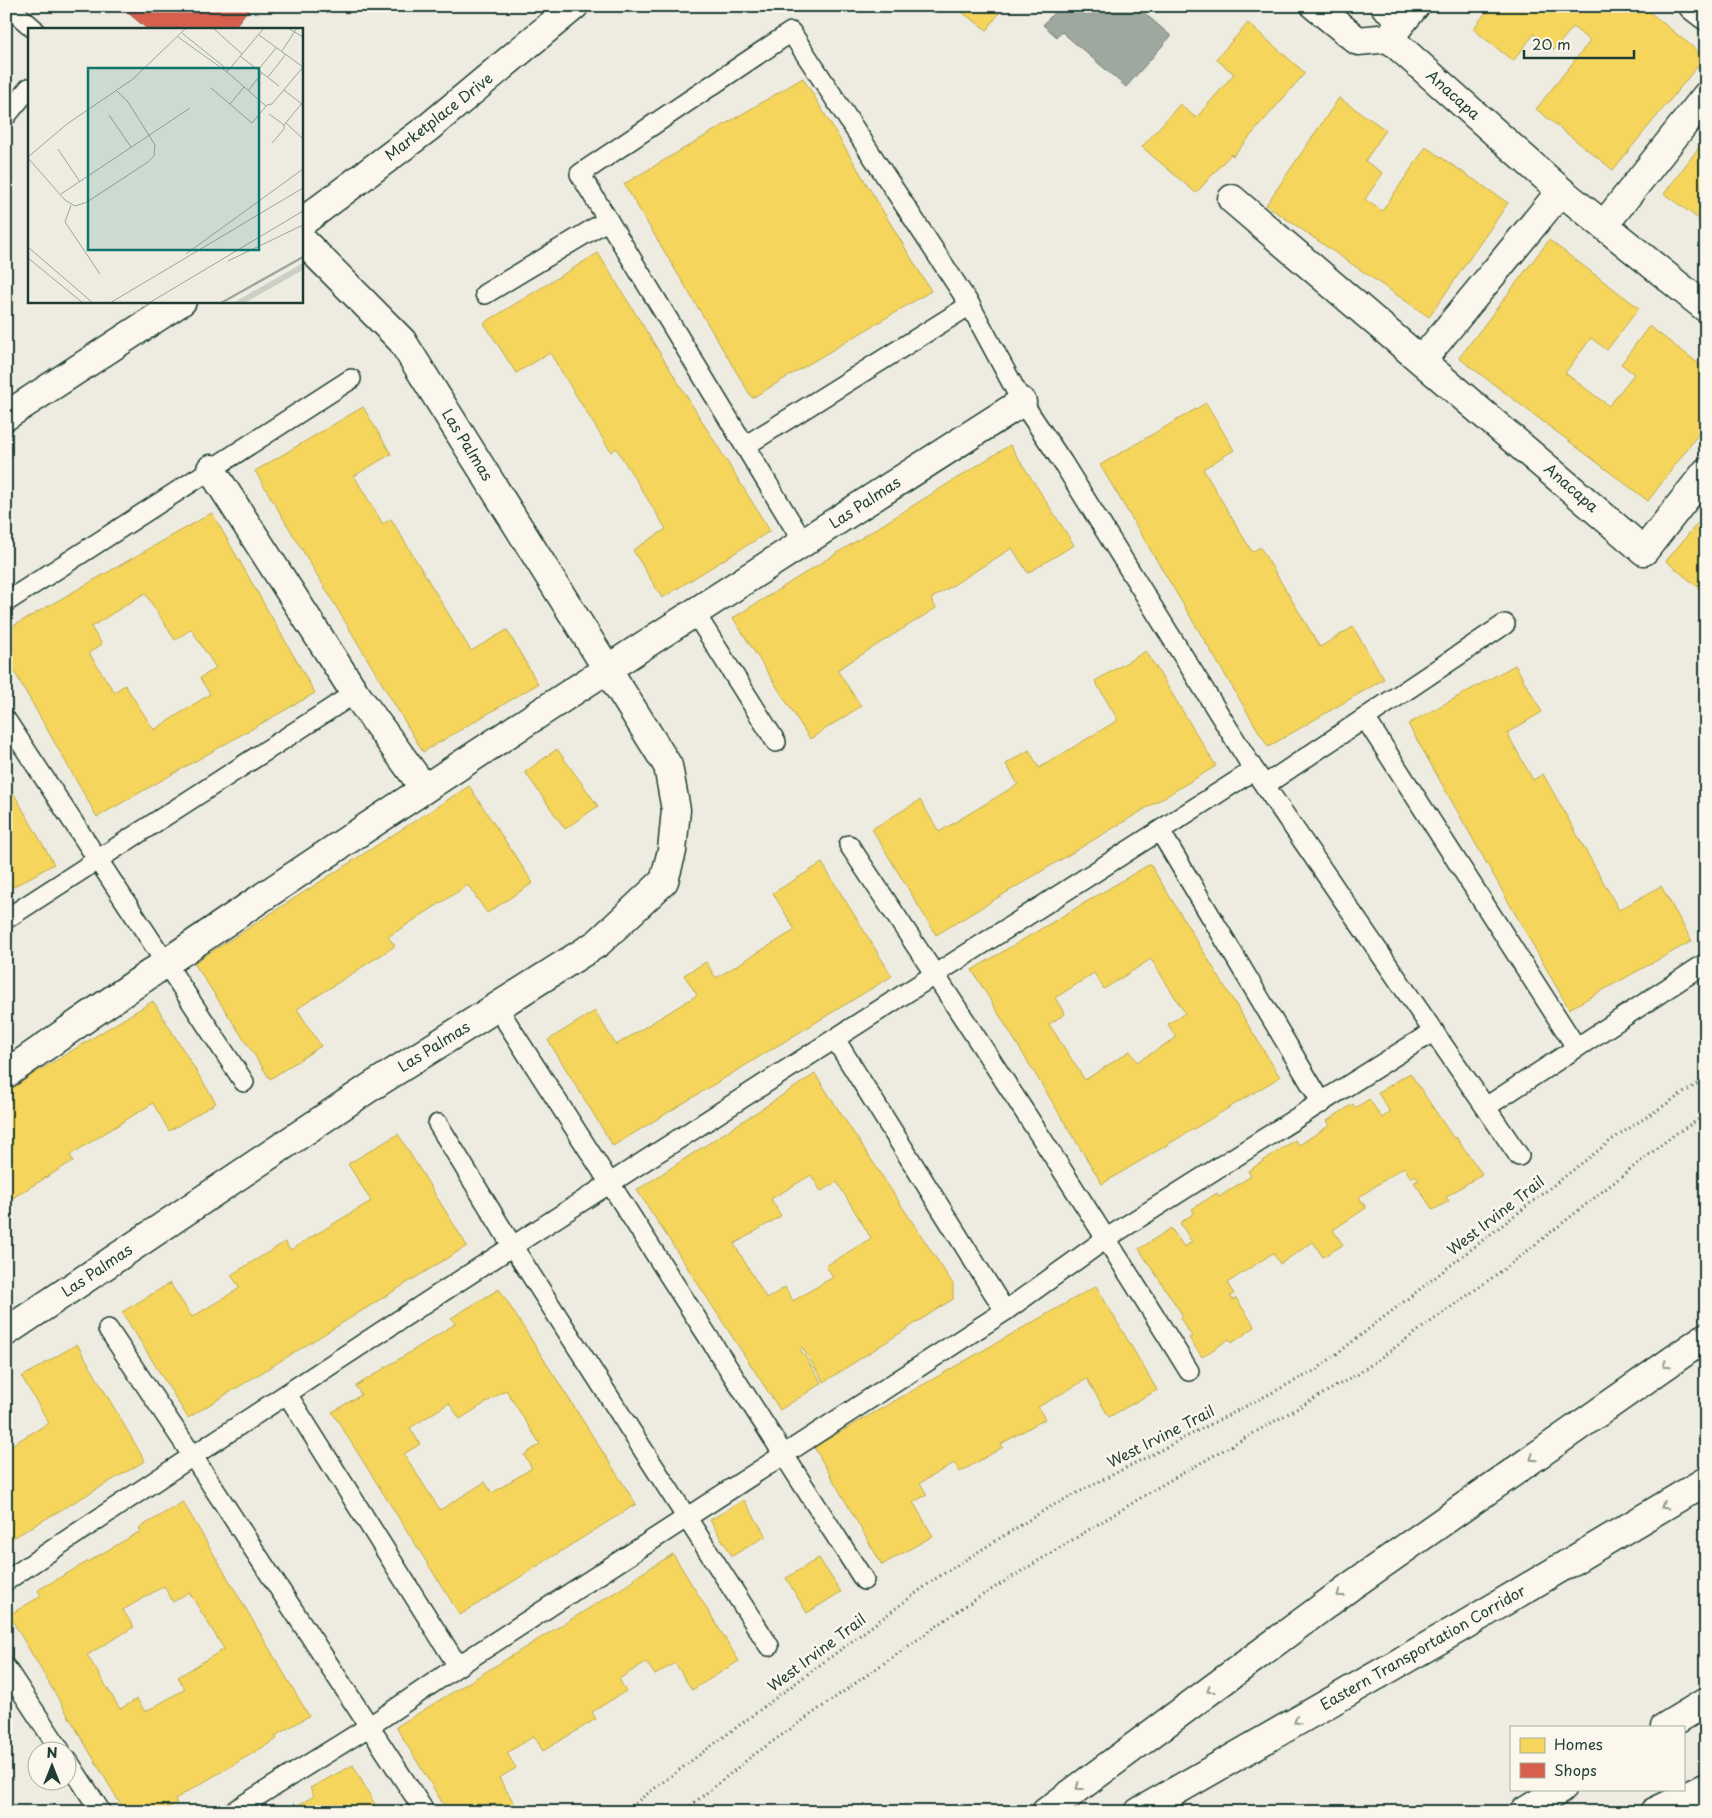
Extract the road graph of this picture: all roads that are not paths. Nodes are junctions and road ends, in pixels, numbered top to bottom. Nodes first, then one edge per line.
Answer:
1 (8, 6) edge
2 (574, 6) edge
3 (1315, 6) edge
4 (1693, 6) edge
5 (1706, 16) edge
6 (1398, 18) edge
7 (33, 28) edge
8 (28, 89) edge
9 (1706, 96) edge
10 (6, 116) edge
11 (1561, 191) junction
12 (1232, 199) dead end
13 (608, 220) junction
14 (302, 222) edge
15 (1604, 225) junction
16 (302, 240) edge
17 (485, 294) dead end
18 (180, 302) edge
19 (970, 304) junction
20 (1706, 308) edge
21 (1422, 360) junction
22 (350, 379) dead end
23 (1022, 402) junction
24 (6, 416) edge
25 (745, 446) junction
26 (211, 469) junction
27 (1706, 472) edge
28 (803, 542) junction
29 (6, 602) edge
30 (696, 613) junction
31 (1505, 624) dead end
32 (608, 670) junction
33 (355, 693) junction
34 (1365, 718) junction
35 (6, 720) edge
36 (776, 742) dead end
37 (1259, 778) junction
38 (424, 788) junction
39 (1160, 831) junction
40 (850, 845) dead end
41 (98, 860) junction
42 (6, 919) edge
43 (165, 962) junction
44 (1706, 963) edge
45 (936, 974) junction
46 (497, 1007) junction
47 (1434, 1032) junction
48 (835, 1039) junction
49 (1576, 1047) junction
50 (6, 1074) edge
51 (244, 1082) dead end
52 (1322, 1102) junction
53 (1486, 1107) junction
54 (438, 1124) dead end
55 (1519, 1156) dead end
56 (610, 1184) junction
57 (1107, 1238) junction
58 (513, 1247) junction
59 (1004, 1311) junction
60 (108, 1329) dead end
61 (6, 1332) edge
62 (1706, 1336) edge
63 (1189, 1371) dead end
64 (287, 1394) junction
65 (192, 1455) junction
66 (783, 1455) junction
67 (1706, 1481) edge
68 (686, 1518) junction
69 (864, 1580) dead end
70 (6, 1581) edge
71 (769, 1646) dead end
72 (458, 1666) junction
73 (6, 1668) edge
74 (1706, 1702) edge
75 (370, 1726) junction
76 (1667, 1726) edge
77 (53, 1740) edge
78 (78, 1776) edge
79 (1706, 1787) edge
80 (1559, 1790) edge
81 (101, 1812) edge
82 (232, 1812) edge
83 (425, 1812) edge
84 (1046, 1812) edge
85 (1139, 1812) edge
86 (1524, 1812) edge
87 (1654, 1812) edge

1 - 7 lane
2 - 14 main road, Marketplace Drive
3 - 6 main road, Anacapa
4 - 5 main road
6 - 11 main road, Anacapa
8 - 10 lane
9 - 15 main road
11 - 15 main road, Anacapa
11 - 21 main road
12 - 21 main road, Anacapa
13 - 17 lane
13 - 19 lane
13 - 25 lane
15 - 20 main road, Anacapa
16 - 32 main road, Las Palmas
18 - 24 main road
19 - 23 lane
19 - 25 lane
21 - 27 main road, Anacapa
22 - 26 lane
23 - 28 main road, Las Palmas
23 - 37 lane
25 - 28 lane
26 - 29 lane
26 - 33 main road
28 - 30 main road, Las Palmas
30 - 32 main road, Las Palmas
30 - 36 lane
31 - 34 lane
32 - 38 main road, Las Palmas
32 - 46 main road, Las Palmas
33 - 38 main road
33 - 41 lane
34 - 37 lane
34 - 49 lane
35 - 41 lane
37 - 39 lane
37 - 47 lane
38 - 43 main road, Las Palmas
39 - 45 lane
39 - 52 lane
40 - 45 lane
41 - 42 lane
41 - 43 lane
43 - 50 main road, Las Palmas
43 - 51 lane
44 - 49 lane
45 - 48 lane
45 - 57 lane
46 - 56 lane
46 - 61 main road, Las Palmas
47 - 52 lane
47 - 53 lane
48 - 56 lane
48 - 59 lane
49 - 53 lane
52 - 57 lane
53 - 55 lane
54 - 58 lane
56 - 58 lane
56 - 66 lane
57 - 59 lane
57 - 63 lane
58 - 64 lane
58 - 68 lane
59 - 66 lane
60 - 65 lane
62 -> 84 main road
64 - 65 lane
64 - 72 lane
65 - 70 lane
65 - 75 lane
66 - 68 lane
66 - 69 lane
67 -> 85 main road, Eastern Transportation Corridor
68 - 71 lane
68 - 72 lane
72 - 75 lane
73 - 77 lane
74 - 76 main road
75 - 82 lane
75 - 83 lane
78 - 81 lane
79 - 87 main road
80 - 86 main road

